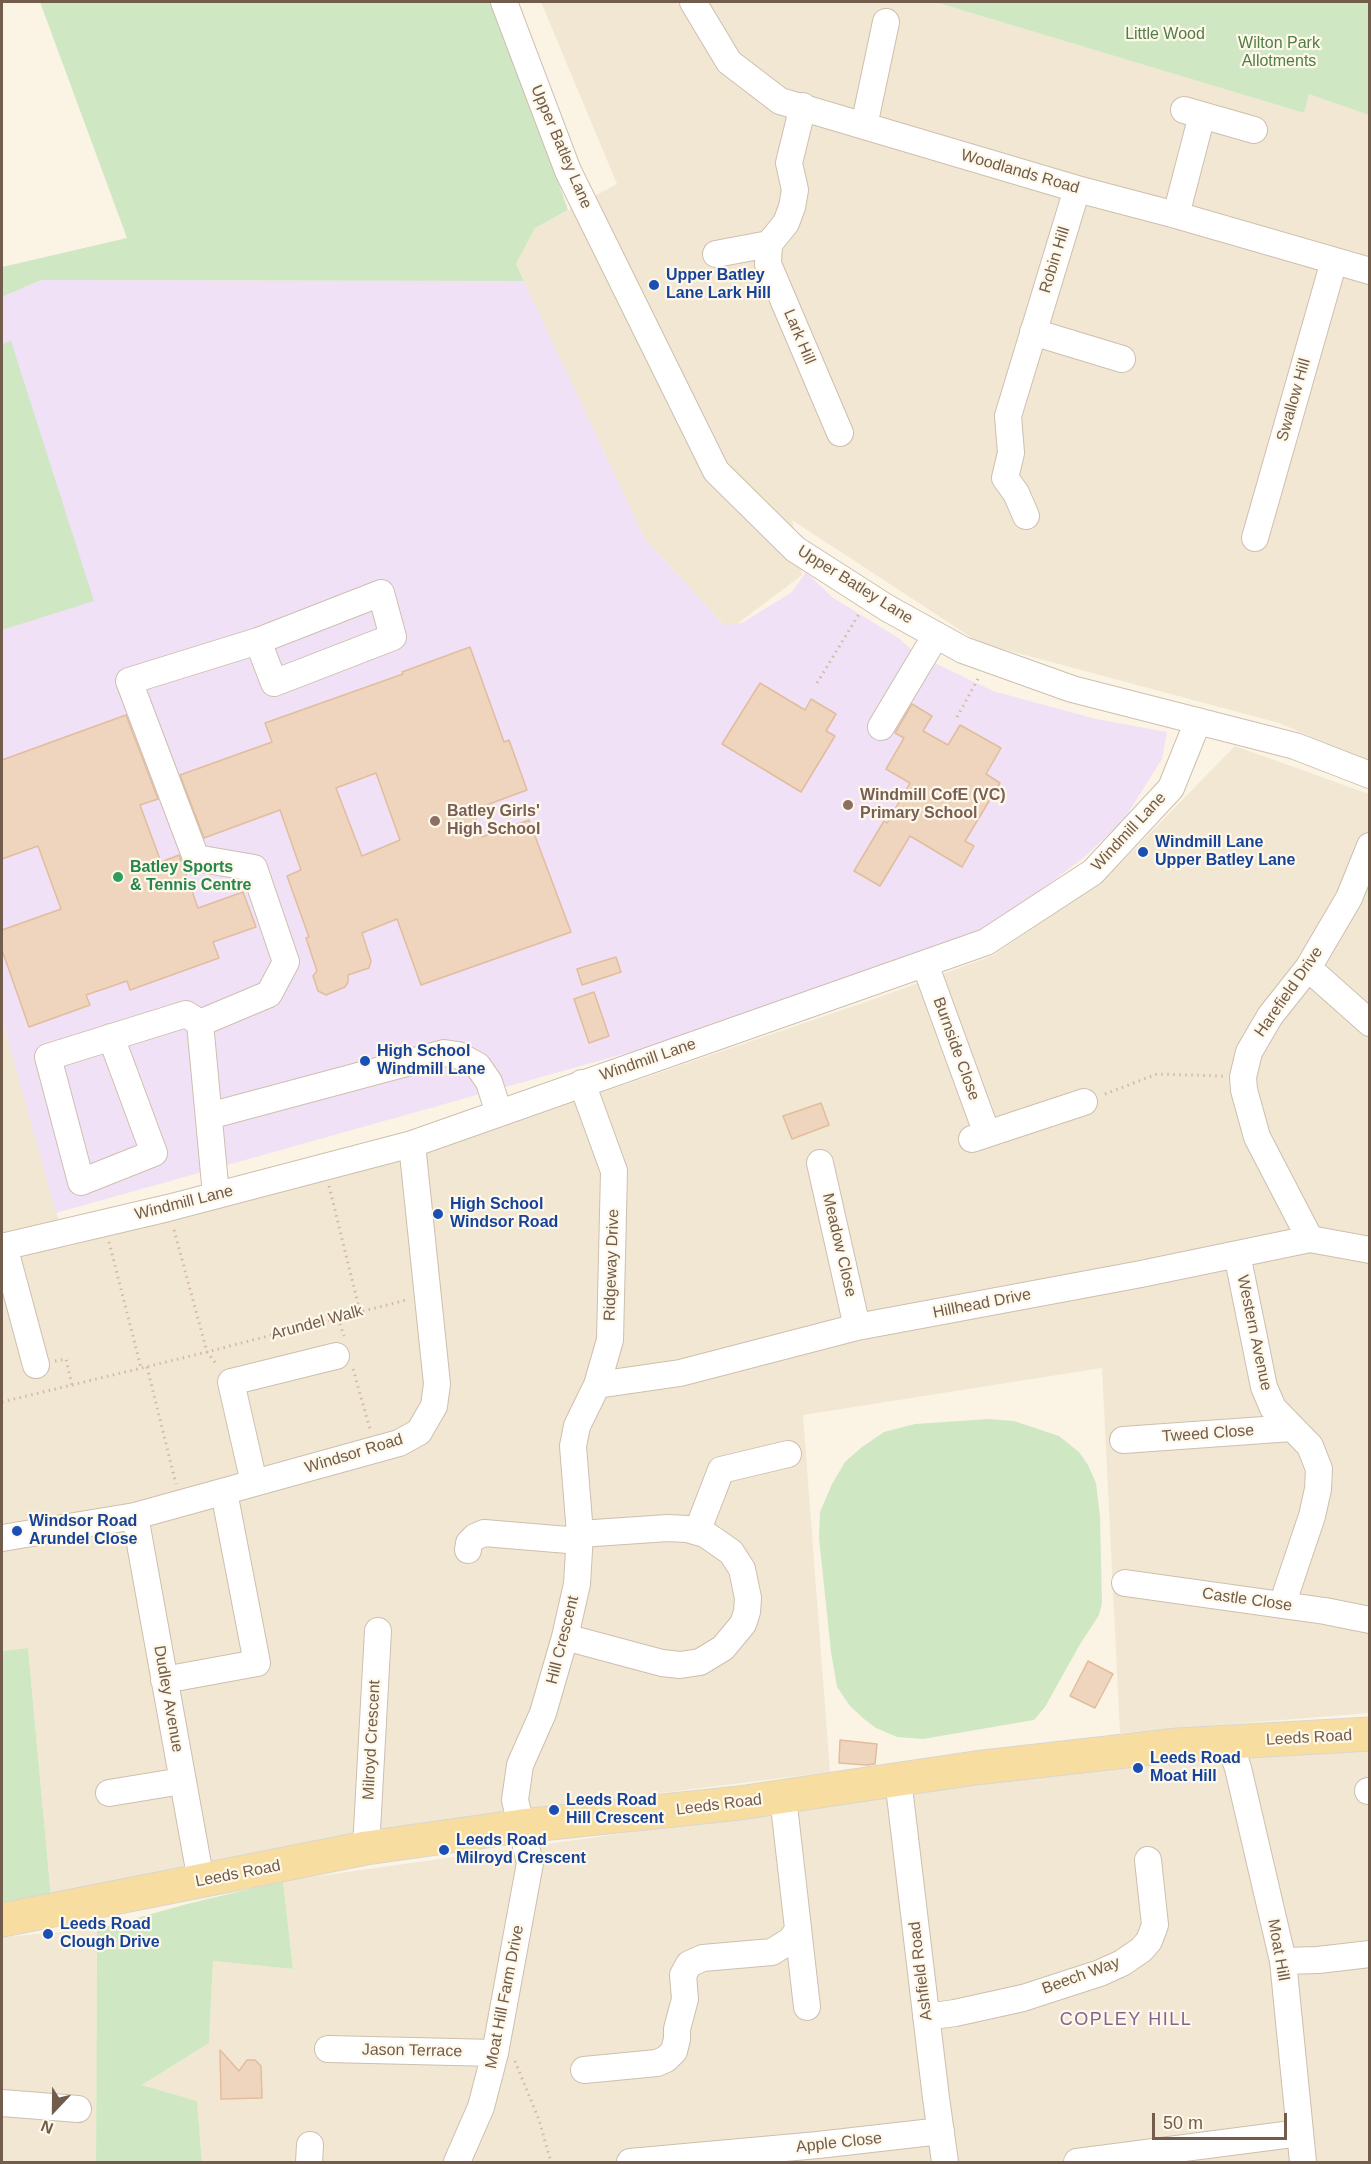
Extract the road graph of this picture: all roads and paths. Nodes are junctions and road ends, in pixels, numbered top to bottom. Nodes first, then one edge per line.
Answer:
1 (504, 2) edge
2 (693, 2) edge
3 (887, 22) dead end
4 (803, 106) junction
5 (864, 126) junction
6 (1254, 130) dead end
7 (1077, 189) junction
8 (1176, 215) junction
9 (769, 244) junction
10 (716, 254) dead end
11 (1334, 261) junction
12 (1370, 271) edge
13 (1033, 332) junction
14 (1122, 359) dead end
15 (840, 433) dead end
16 (1026, 516) dead end
17 (1255, 538) dead end
18 (869, 597) junction
19 (936, 635) junction
20 (258, 641) junction
21 (989, 660) junction
22 (817, 683) dead end
23 (957, 717) dead end
24 (1198, 721) junction
25 (881, 727) dead end
26 (1370, 775) edge
27 (1370, 846) edge
28 (925, 964) junction
29 (1308, 968) junction
30 (200, 1023) junction
31 (1370, 1023) edge
32 (111, 1037) junction
33 (1243, 1077) junction
34 (582, 1083) junction
35 (1084, 1102) joint
36 (498, 1113) junction
37 (209, 1116) junction
38 (412, 1144) junction
39 (820, 1163) dead end
40 (324, 1167) junction
41 (216, 1195) junction
42 (168, 1208) junction
43 (104, 1223) junction
44 (1310, 1239) junction
45 (3, 1246) edge
46 (1370, 1250) edge
47 (1237, 1254) junction
48 (428, 1294) junction
49 (360, 1312) junction
50 (338, 1318) junction
51 (857, 1328) junction
52 (207, 1352) junction
53 (344, 1352) junction
54 (36, 1365) joint
55 (147, 1367) junction
56 (141, 1368) junction
57 (231, 1382) junction
58 (72, 1385) junction
59 (597, 1385) junction
60 (2, 1402) edge
61 (1292, 1428) junction
62 (1123, 1440) dead end
63 (573, 1446) joint
64 (376, 1449) junction
65 (788, 1454) dead end
66 (254, 1483) junction
67 (224, 1492) junction
68 (181, 1504) junction
69 (135, 1516) junction
70 (697, 1532) junction
71 (580, 1537) junction
72 (2, 1538) edge
73 (468, 1550) dead end
74 (1125, 1583) dead end
75 (1282, 1605) junction
76 (1370, 1620) edge
77 (378, 1631) dead end
78 (565, 1637) junction
79 (164, 1680) junction
80 (1370, 1734) edge
81 (1229, 1742) junction
82 (898, 1779) junction
83 (183, 1781) junction
84 (109, 1793) dead end
85 (783, 1797) junction
86 (522, 1826) junction
87 (366, 1848) junction
88 (1148, 1860) dead end
89 (201, 1881) junction
90 (2, 1920) edge
91 (798, 1930) junction
92 (1370, 1954) edge
93 (1283, 1961) junction
94 (807, 2007) dead end
95 (926, 2017) junction
96 (328, 2049) dead end
97 (496, 2050) junction
98 (584, 2070) dead end
99 (2, 2103) edge
100 (78, 2109) dead end
101 (941, 2131) junction
102 (1300, 2133) junction
103 (457, 2163) edge
104 (551, 2163) edge
105 (630, 2163) edge
106 (945, 2163) edge
107 (1077, 2163) edge
108 (1303, 2163) edge

1 - 18 street, Upper Batley Lane
2 - 4 street, Woodlands Road
3 - 5 street
4 - 5 street, Woodlands Road
4 - 9 street
5 - 7 street, Woodlands Road
6 - 8 street
7 - 8 street, Woodlands Road
7 - 13 street, Robin Hill
8 - 11 street, Woodlands Road
9 - 10 street
9 - 15 street, Lark Hill
11 - 12 street, Woodlands Road
11 - 17 street, Swallow Hill
13 - 14 street
13 - 16 street, Robin Hill
18 - 19 street, Upper Batley Lane
18 - 22 path
19 - 21 street, Upper Batley Lane
19 - 25 street
20 - 20 street
20 - 30 street
21 - 23 path
21 - 24 street, Upper Batley Lane
24 - 26 street, Upper Batley Lane
24 - 28 street, Windmill Lane
27 - 29 street, Harefield Drive
28 - 34 street, Windmill Lane
28 - 35 street, Burnside Close
29 - 31 street
29 - 33 street, Harefield Drive
30 - 32 street
30 - 37 street
32 - 32 street
33 - 35 path
33 - 44 street, Harefield Drive
34 - 36 street, Windmill Lane
34 - 59 street, Ridgeway Drive
36 - 37 street
36 - 38 street, Windmill Lane
37 - 41 street
38 - 40 street, Windmill Lane
38 - 48 street, Windsor Road
39 - 51 street, Meadow Close
40 - 41 street, Windmill Lane
40 - 49 path
41 - 42 street, Windmill Lane
42 - 43 street, Windmill Lane
42 - 52 path
43 - 45 street, Windmill Lane
43 - 56 path
44 - 46 street, Hillhead Drive
44 - 47 street, Hillhead Drive
45 - 54 street
47 - 51 street, Hillhead Drive
47 - 61 street, Western Avenue
48 - 49 path, Arundel Walk
48 - 64 street, Windsor Road
49 - 50 path, Arundel Walk
50 - 52 path, Arundel Walk
50 - 53 path
51 - 59 street, Hillhead Drive
52 - 55 path, Arundel Walk
52 - 57 path
53 - 57 street
53 - 64 path
54 - 58 path
55 - 56 path, Arundel Walk
55 - 68 path
56 - 58 path, Arundel Walk
57 - 66 street
58 - 60 path, Arundel Walk
59 - 63 street, Ridgeway Drive
61 - 62 street, Tweed Close
61 - 75 street, Western Avenue
63 - 71 street, Hill Crescent
64 - 66 street, Windsor Road
65 - 70 street
66 - 67 street, Windsor Road
67 - 68 street, Windsor Road
67 - 79 street
68 - 69 street, Windsor Road
69 - 72 street, Windsor Road
69 - 79 street, Dudley Avenue
70 - 71 street
70 - 78 street
71 - 73 street
71 - 78 street, Hill Crescent
74 - 75 street, Castle Close
75 - 76 street, Castle Close
77 - 87 street, Milroyd Crescent
78 - 86 street, Hill Crescent
79 - 83 street, Dudley Avenue
80 - 81 main road, Leeds Road
81 - 82 main road, Leeds Road
81 - 93 street, Moat Hill
82 - 85 main road, Leeds Road
82 - 95 street, Ashfield Road
83 - 84 street
83 - 89 street, Dudley Avenue
85 - 86 main road, Leeds Road
85 - 91 street
86 - 87 main road, Leeds Road
86 - 97 street, Moat Hill Farm Drive
87 - 89 main road, Leeds Road
88 - 95 street, Beech Way
89 - 90 main road, Leeds Road
91 - 94 street
91 - 98 street
92 - 93 street
93 - 102 street, Moat Hill
95 - 101 street, Ashfield Road
96 - 97 street, Jason Terrace
97 - 103 street, Moat Hill Farm Drive
97 - 104 path
99 - 100 street
101 - 105 street, Apple Close
101 - 106 street, Ashfield Road
102 - 107 street
102 - 108 street, Moat Hill

